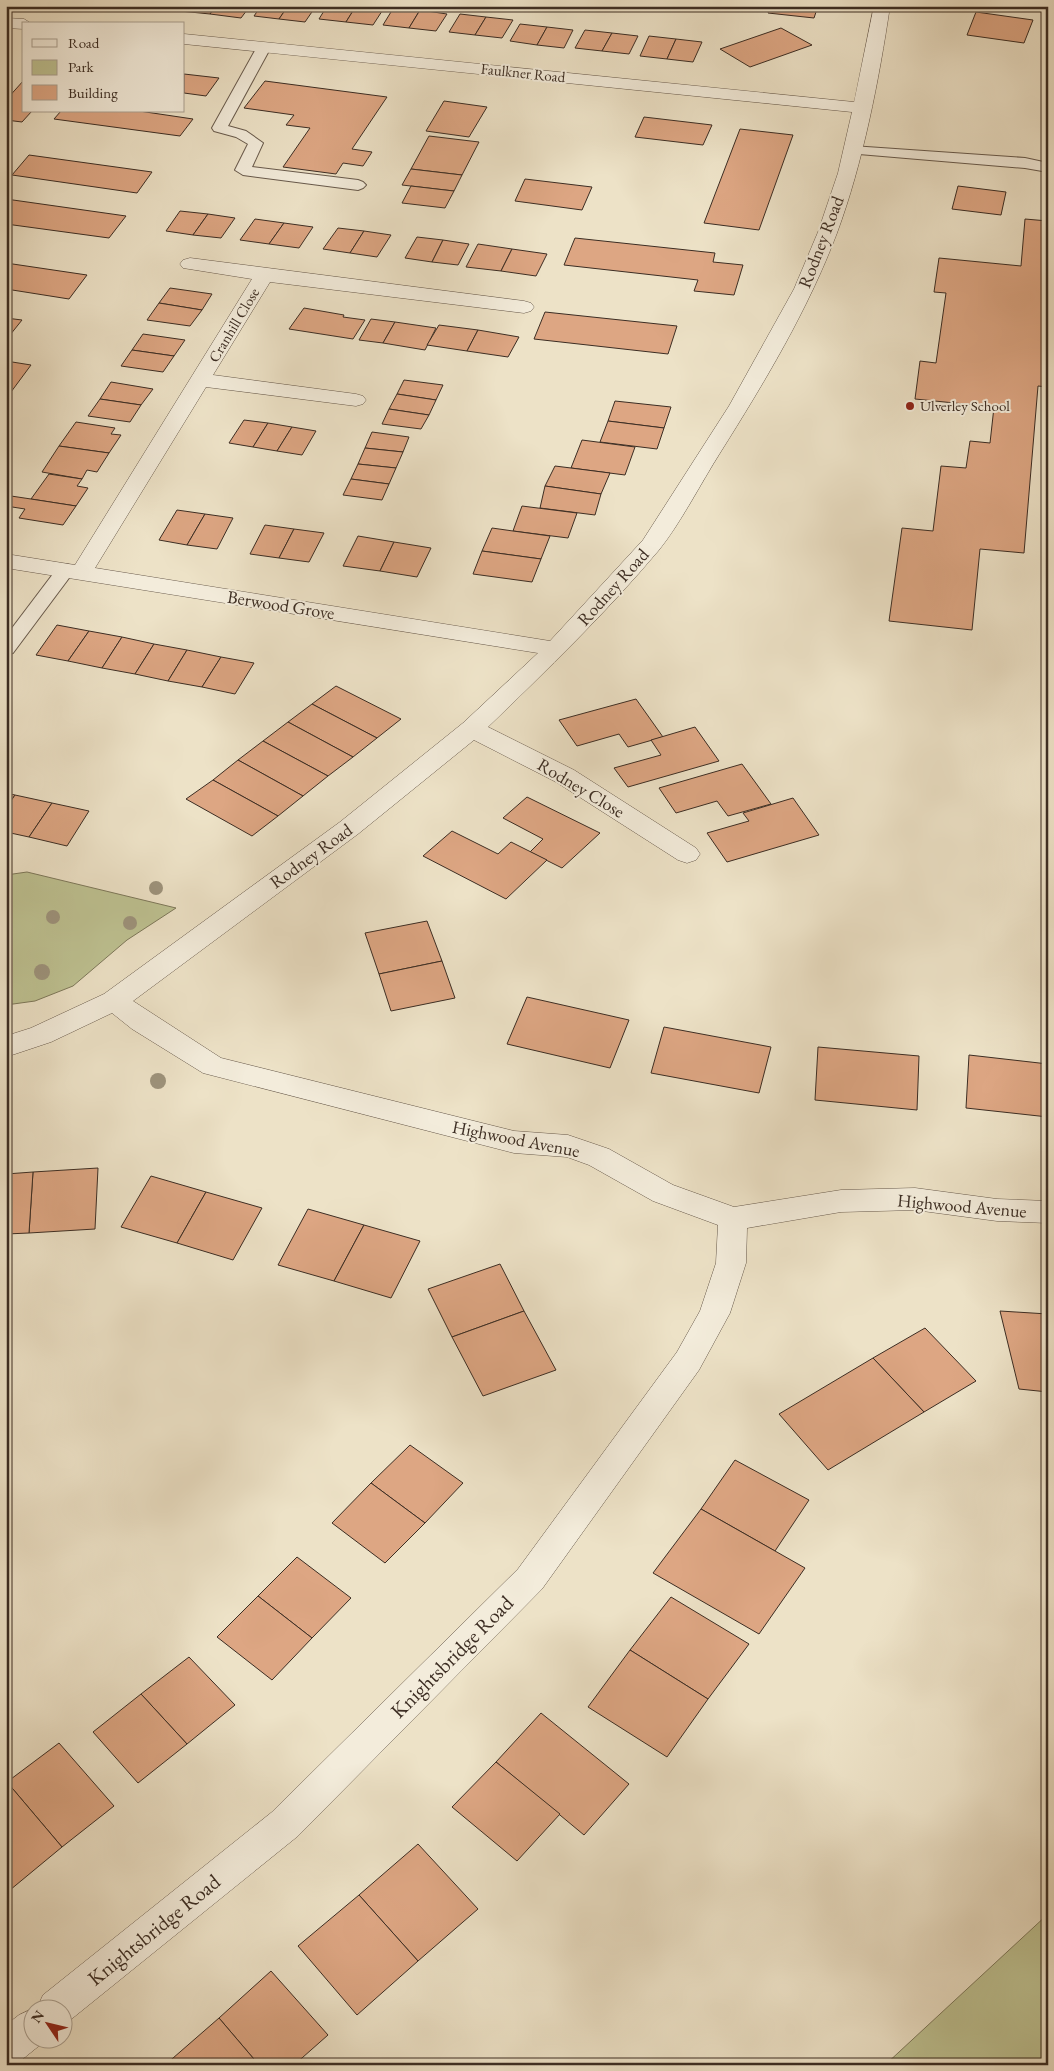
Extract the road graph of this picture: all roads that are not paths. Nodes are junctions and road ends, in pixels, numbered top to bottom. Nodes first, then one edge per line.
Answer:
1 (882, 6) edge
2 (185, 39) edge
3 (264, 47) junction
4 (862, 108) junction
5 (852, 150) junction
6 (1048, 168) edge
7 (358, 185) dead end
8 (190, 264) dead end
9 (264, 275) junction
10 (524, 307) dead end
11 (201, 380) junction
12 (356, 400) dead end
13 (6, 561) edge
14 (74, 571) junction
15 (6, 649) edge
16 (556, 649) junction
17 (472, 730) junction
18 (687, 854) dead end
19 (114, 1001) junction
20 (6, 1047) edge
21 (1048, 1212) edge
22 (733, 1219) junction
23 (68, 1998) edge
24 (22, 2036) edge
25 (6, 2049) edge

1 - 4 street, Rodney Road
2 - 3 street, Faulkner Road
3 - 4 street, Faulkner Road
3 - 7 lane
4 - 5 street, Rodney Road
5 - 6 lane
5 - 16 street, Rodney Road
8 - 9 street
9 - 10 street, Cranhill Close
9 - 11 street, Cranhill Close
11 - 12 street
11 - 14 street, Cranhill Close
13 - 14 street, Berwood Grove
14 - 15 lane
14 - 16 street, Berwood Grove
16 - 17 street, Rodney Road
17 - 18 street, Rodney Close
17 - 19 street, Rodney Road
19 - 20 street, Rodney Road
19 - 22 street, Highwood Avenue
21 - 22 street, Highwood Avenue
22 - 23 street, Knightsbridge Road
24 - 25 street

